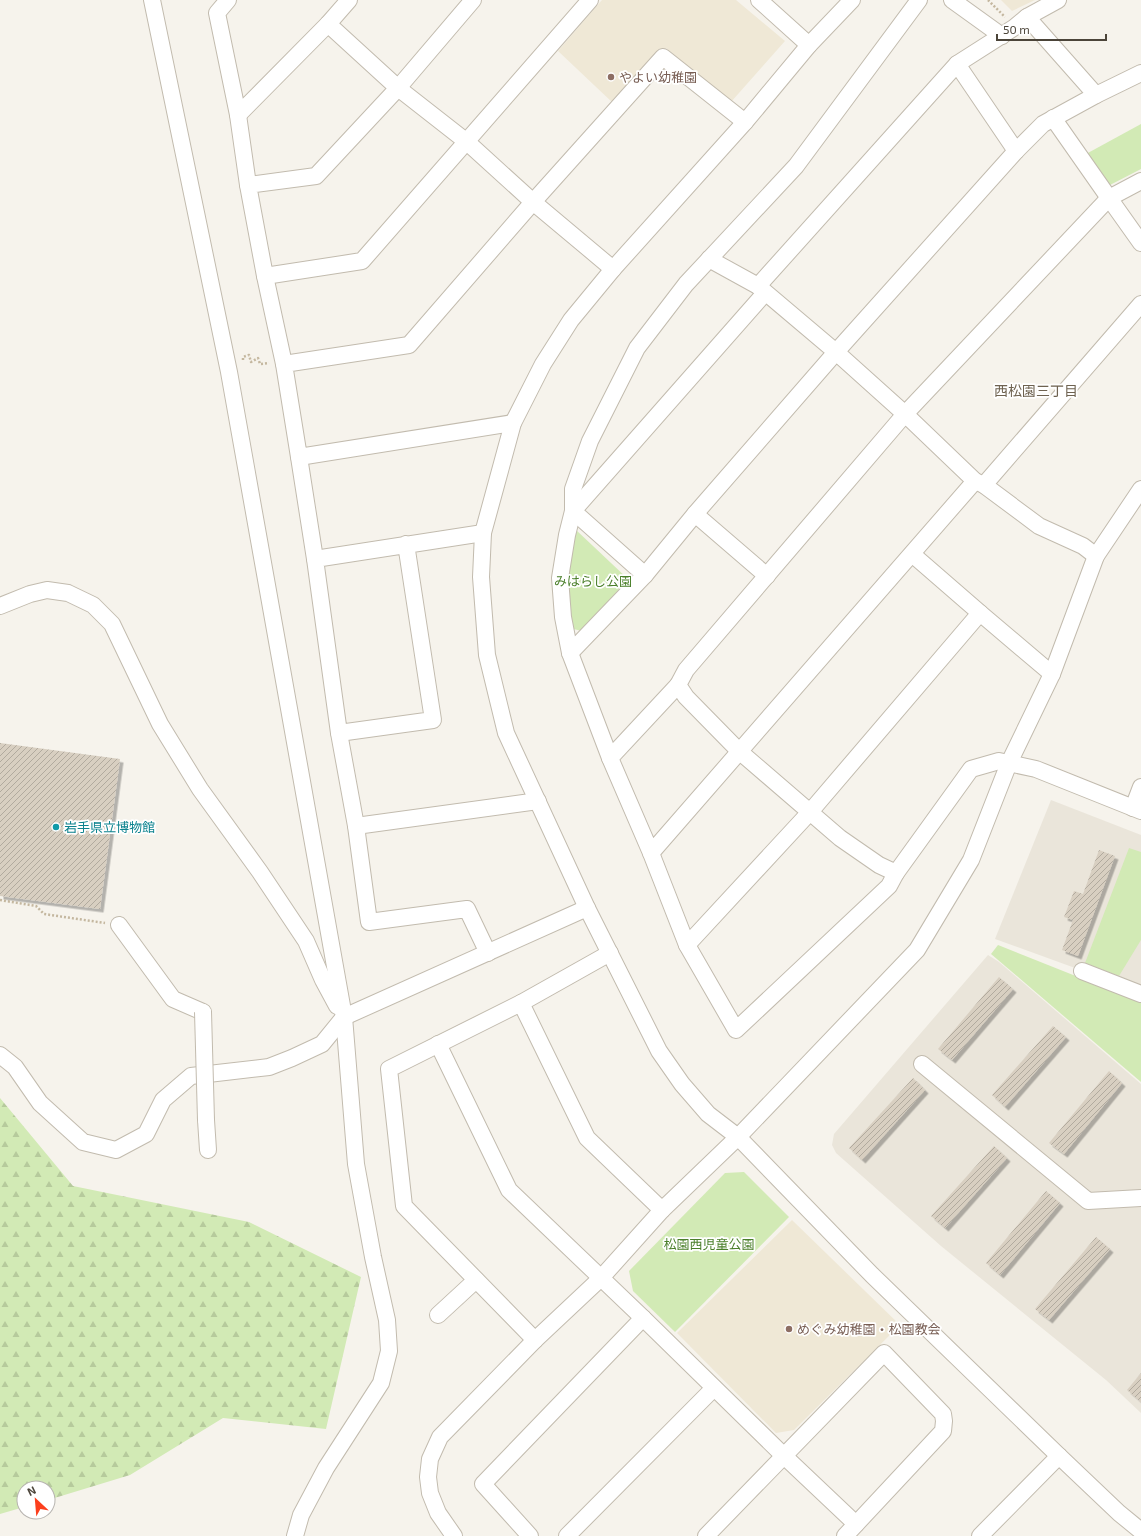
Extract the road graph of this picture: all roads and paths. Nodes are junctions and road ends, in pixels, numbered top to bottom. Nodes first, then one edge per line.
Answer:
1 (152, 0) edge
2 (228, 0) edge
3 (349, 0) edge
4 (473, 0) edge
5 (590, 0) edge
6 (759, 0) edge
7 (852, 0) edge
8 (919, 0) edge
9 (952, 0) edge
10 (988, 0) edge
11 (1058, 0) edge
12 (328, 24) junction
13 (1015, 27) junction
14 (809, 45) junction
15 (957, 64) junction
16 (1141, 73) edge
17 (398, 88) junction
18 (1096, 95) junction
19 (238, 115) junction
20 (1053, 118) junction
21 (745, 122) junction
22 (467, 142) junction
23 (1016, 151) junction
24 (1141, 181) edge
25 (248, 185) junction
26 (1108, 198) junction
27 (533, 202) junction
28 (1141, 244) edge
29 (709, 259) junction
30 (613, 269) junction
31 (265, 276) junction
32 (761, 289) junction
33 (1141, 304) edge
34 (836, 352) junction
35 (284, 364) junction
36 (229, 372) junction
37 (905, 414) junction
38 (513, 423) junction
39 (299, 457) junction
40 (979, 483) junction
41 (1141, 489) edge
42 (573, 511) junction
43 (695, 514) junction
44 (483, 533) junction
45 (406, 544) junction
46 (912, 554) junction
47 (1096, 556) junction
48 (315, 559) junction
49 (645, 575) junction
50 (767, 576) junction
51 (0, 606) edge
52 (980, 613) junction
53 (570, 653) junction
54 (1052, 674) junction
55 (678, 686) junction
56 (340, 733) junction
57 (739, 751) junction
58 (610, 758) junction
59 (1009, 763) junction
60 (1141, 787) edge
61 (538, 801) junction
62 (1137, 810) edge
63 (810, 812) junction
64 (356, 826) junction
65 (651, 853) junction
66 (896, 873) junction
67 (0, 900) edge
68 (587, 908) junction
69 (119, 925) joint
70 (687, 945) junction
71 (488, 953) junction
72 (610, 953) junction
73 (1082, 971) dead end
74 (1141, 994) edge
75 (521, 1003) junction
76 (344, 1018) junction
77 (438, 1044) junction
78 (0, 1055) edge
79 (922, 1064) dead end
80 (738, 1137) junction
81 (208, 1150) dead end
82 (1141, 1198) edge
83 (662, 1210) junction
84 (600, 1278) junction
85 (476, 1280) junction
86 (438, 1315) dead end
87 (643, 1318) junction
88 (535, 1340) junction
89 (714, 1388) junction
90 (783, 1455) junction
91 (1059, 1456) junction
92 (851, 1530) edge
93 (1141, 1531) edge
94 (986, 1534) edge
95 (295, 1536) edge
96 (454, 1536) edge
97 (530, 1536) edge
98 (567, 1536) edge
99 (706, 1536) edge

1 - 36 street
2 - 19 street
3 - 12 street
4 - 17 street
5 - 22 street
6 - 14 street
7 - 14 street
8 - 29 street
9 - 13 street
10 - 13 path
11 - 13 street
12 - 17 street
12 - 19 street
13 - 15 street
13 - 18 street
14 - 21 street
15 - 23 street
15 - 32 street
16 - 18 street
17 - 22 street
17 - 25 street
18 - 20 street
19 - 25 street
20 - 23 street
20 - 26 street
21 - 27 street
21 - 30 street
22 - 27 street
22 - 31 street
23 - 34 street
24 - 26 street
25 - 31 street
26 - 28 street
26 - 37 street
27 - 30 street
27 - 35 street
29 - 32 street
29 - 42 street
30 - 38 street
31 - 35 street
32 - 34 street
32 - 42 street
33 - 40 street
34 - 37 street
34 - 43 street
35 - 36 path
35 - 39 street
36 - 76 street
37 - 40 street
37 - 50 street
38 - 39 street
38 - 44 street
39 - 48 street
40 - 46 street
40 - 47 street
41 - 47 street
42 - 49 street
42 - 53 street
43 - 49 street
43 - 50 street
44 - 45 street
44 - 61 street
45 - 48 street
45 - 56 street
46 - 52 street
46 - 57 street
47 - 54 street
48 - 56 street
49 - 53 street
50 - 55 street
51 - 76 street
52 - 54 street
52 - 63 street
53 - 58 street
54 - 59 street
55 - 57 street
55 - 58 street
56 - 64 street
57 - 63 street
57 - 65 street
58 - 65 street
59 - 62 street
59 - 66 street
59 - 80 street
60 - 62 street
61 - 64 street
61 - 68 street
63 - 66 street
63 - 70 street
64 - 71 street
65 - 70 street
66 - 70 street
67 - 69 path
68 - 71 street
68 - 72 street
69 - 81 street, bridge
71 - 76 street
72 - 75 street
72 - 80 street
73 - 74 street
75 - 77 street
75 - 83 street
76 - 78 street
76 - 95 street
77 - 84 street
77 - 85 street
79 - 82 street
80 - 83 street
80 - 91 street
83 - 84 street
84 - 87 street
84 - 88 street
85 - 86 street
85 - 88 street
87 - 89 street
87 - 97 street
88 - 96 street
89 - 90 street
89 - 98 street
90 - 92 street
90 - 92 street
90 - 99 street
91 - 93 street
91 - 94 street

